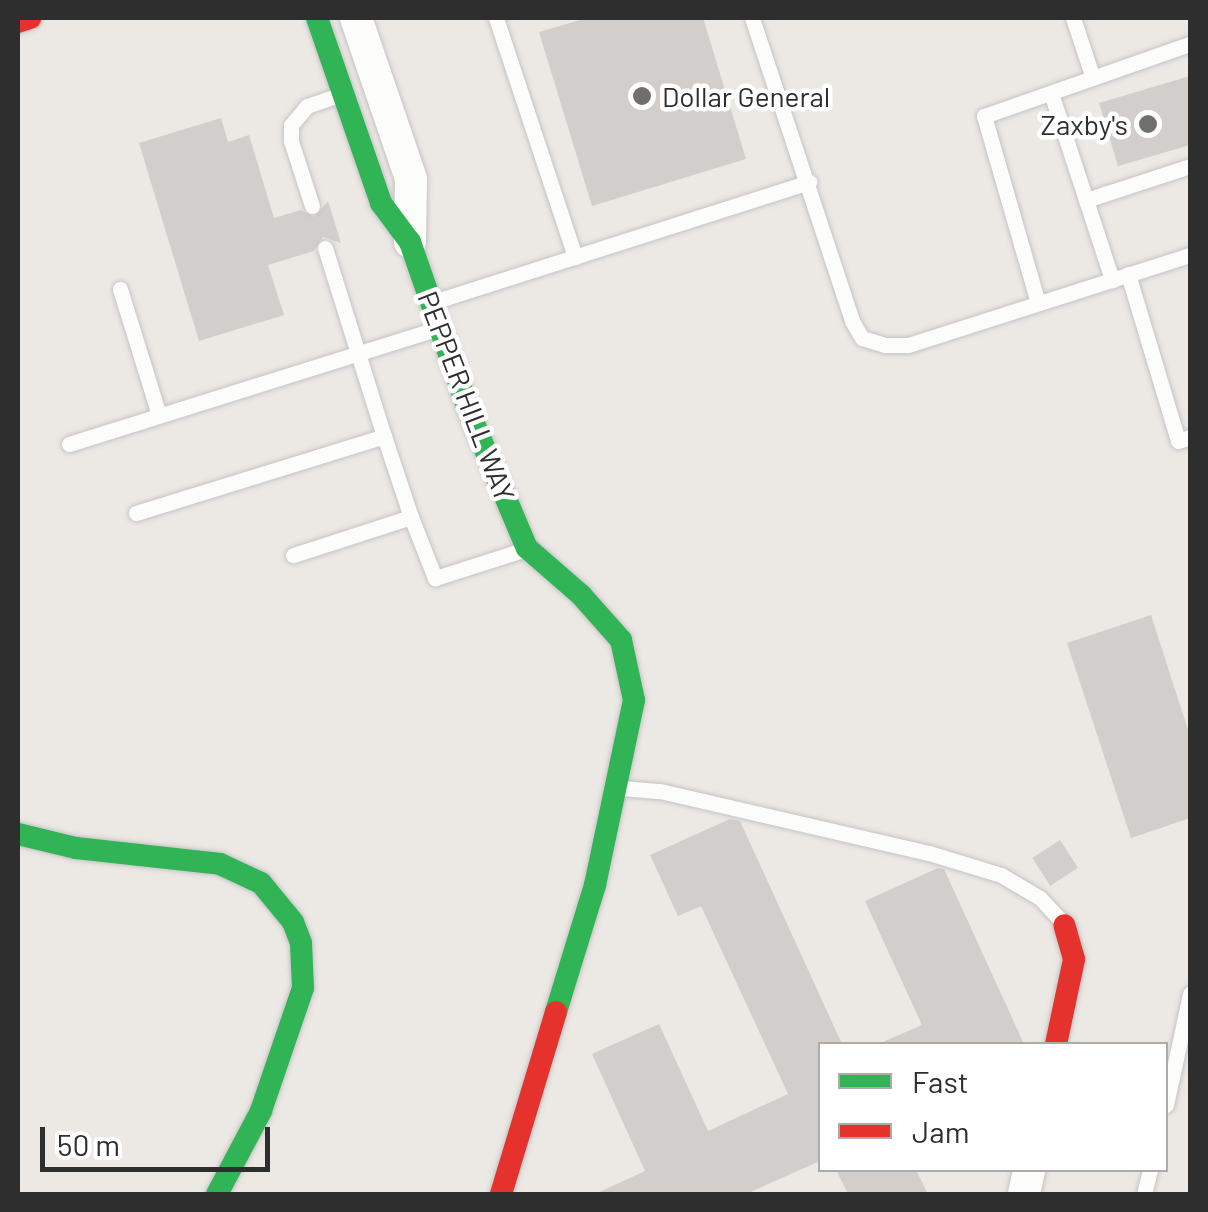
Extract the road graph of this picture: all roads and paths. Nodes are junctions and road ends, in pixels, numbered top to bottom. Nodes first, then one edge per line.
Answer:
1 (30, 18) edge
2 (317, 18) edge
3 (356, 18) edge
4 (496, 18) edge
5 (752, 18) edge
6 (1073, 18) edge
7 (18, 22) edge
8 (1190, 44) edge
9 (1093, 78) junction
10 (1050, 93) junction
11 (342, 94) junction
12 (1190, 166) edge
13 (809, 182) junction
14 (1086, 200) junction
15 (312, 206) dead end
16 (410, 242) junction
17 (326, 248) dead end
18 (1190, 255) edge
19 (575, 257) junction
20 (1120, 277) junction
21 (120, 289) dead end
22 (431, 303) junction
23 (1038, 303) junction
24 (440, 328) junction
25 (359, 354) junction
26 (160, 416) junction
27 (384, 436) junction
28 (1190, 437) edge
29 (70, 444) dead end
30 (136, 513) dead end
31 (411, 517) junction
32 (526, 548) junction
33 (293, 555) dead end
34 (615, 787) junction
35 (18, 834) edge
36 (1064, 925) joint
37 (1190, 994) edge
38 (1056, 1042) edge
39 (1168, 1096) edge
40 (217, 1194) edge
41 (500, 1194) edge

1 - 7 street
2 - 11 street, PEPPER HILL WAY
3 - 16 street, PEPPER HILL WAY
4 - 19 lane
5 - 13 lane
6 - 9 lane
8 - 9 lane
9 - 10 lane
10 - 14 lane
10 - 23 lane
11 - 15 lane
11 - 16 street, PEPPER HILL WAY
12 - 14 lane
13 - 19 lane
13 - 23 lane
14 - 20 lane
16 - 22 street, PEPPER HILL WAY
17 - 25 lane
18 - 20 lane
19 - 22 lane
20 - 23 lane
20 - 28 lane
21 - 26 lane
22 - 24 street, PEPPER HILL WAY
24 - 25 lane
24 - 32 street, PEPPER HILL WAY
25 - 26 lane
25 - 27 lane
26 - 29 lane
27 - 30 lane
27 - 31 lane
31 - 32 lane
31 - 33 lane
32 - 34 street
34 - 36 lane
34 - 41 street
35 - 40 street
36 - 38 street
37 - 39 lane

